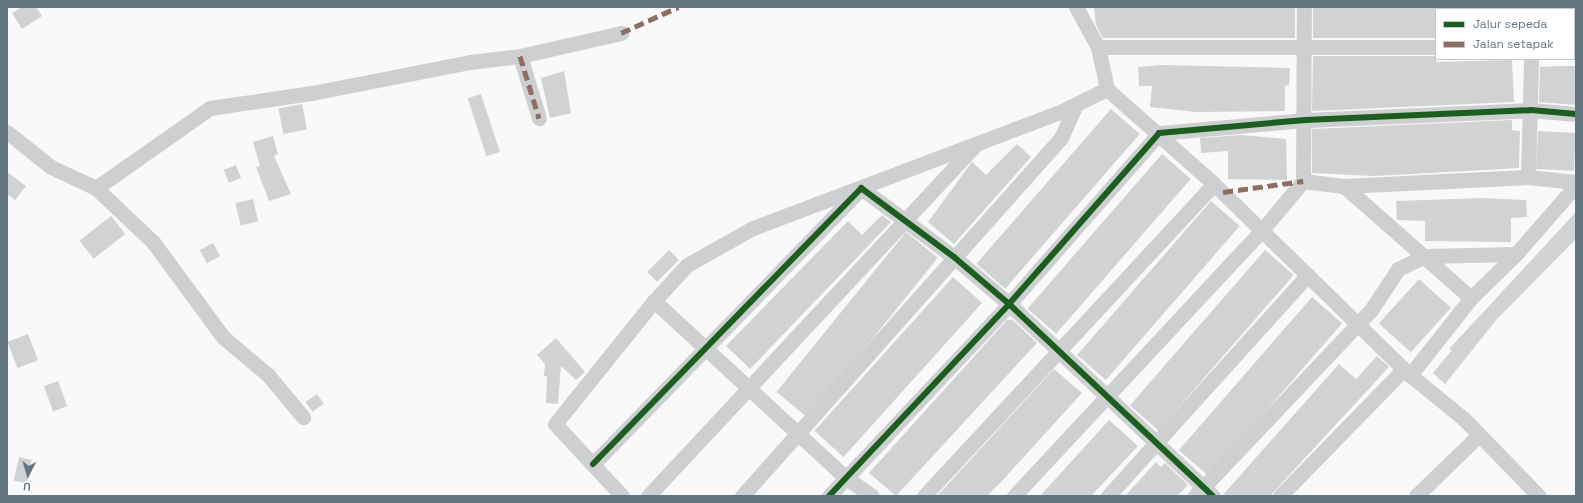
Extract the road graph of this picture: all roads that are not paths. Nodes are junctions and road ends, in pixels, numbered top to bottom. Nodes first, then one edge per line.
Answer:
1 (1076, 7) edge
2 (1304, 7) edge
3 (622, 33) dead end
4 (1304, 46) junction
5 (1098, 47) junction
6 (1435, 47) edge
7 (520, 56) junction
8 (1531, 60) edge
9 (1107, 89) junction
10 (1075, 107) junction
11 (1531, 110) junction
12 (1576, 114) edge
13 (539, 118) dead end
14 (1305, 120) junction
15 (7, 132) edge
16 (1159, 133) junction
17 (979, 140) junction
18 (1528, 178) junction
19 (1302, 181) junction
20 (1576, 182) edge
21 (1214, 184) junction
22 (1576, 185) edge
23 (1344, 186) junction
24 (96, 188) junction
25 (861, 188) junction
26 (904, 220) junction
27 (1262, 230) junction
28 (1516, 254) junction
29 (1425, 256) junction
30 (954, 257) junction
31 (1308, 275) junction
32 (1471, 298) junction
33 (654, 301) junction
34 (1009, 304) junction
35 (1357, 323) junction
36 (705, 348) junction
37 (1061, 350) junction
38 (1407, 372) junction
39 (747, 387) junction
40 (1108, 397) junction
41 (304, 417) dead end
42 (798, 433) junction
43 (1478, 436) junction
44 (1158, 443) junction
45 (593, 464) junction
46 (845, 477) junction
47 (1204, 493) edge
48 (1532, 493) edge
49 (622, 496) edge
50 (648, 496) edge
51 (742, 496) edge
52 (829, 496) edge
53 (872, 496) edge
54 (924, 496) edge
55 (1014, 496) edge
56 (1108, 496) edge
57 (1280, 496) edge
58 (1416, 496) edge

1 - 5 street
2 - 4 street
3 - 7 street
4 - 5 street
4 - 6 street
4 - 14 street
5 - 9 street
7 - 13 street
7 - 24 street
8 - 11 street
9 - 10 street
9 - 16 street
10 - 17 street
10 - 30 street
11 - 12 street
11 - 14 street
11 - 18 street
14 - 16 street
14 - 19 street
15 - 24 street
16 - 21 street
16 - 34 street
17 - 25 street
17 - 26 street
18 - 20 street
18 - 23 street
19 - 23 street
19 - 27 street
21 - 27 street
21 - 37 street
22 - 28 street
23 - 29 street
24 - 41 street
25 - 26 street
25 - 33 street
25 - 36 street
26 - 30 street
26 - 39 street
27 - 31 street
27 - 40 street
28 - 29 street
28 - 32 street
29 - 32 street
29 - 35 street
30 - 34 street
30 - 42 street
31 - 35 street
31 - 44 street
32 - 38 street
33 - 36 street
33 - 45 street
34 - 37 street
34 - 46 street
35 - 38 street
35 - 47 street
36 - 39 street
36 - 45 street
37 - 40 street
37 - 54 street
38 - 43 street
38 - 57 street
39 - 42 street
39 - 50 street
40 - 44 street
40 - 55 street
42 - 46 street
42 - 51 street
43 - 48 street
43 - 58 street
44 - 47 street
44 - 56 street
45 - 49 street
46 - 52 street
46 - 53 street

